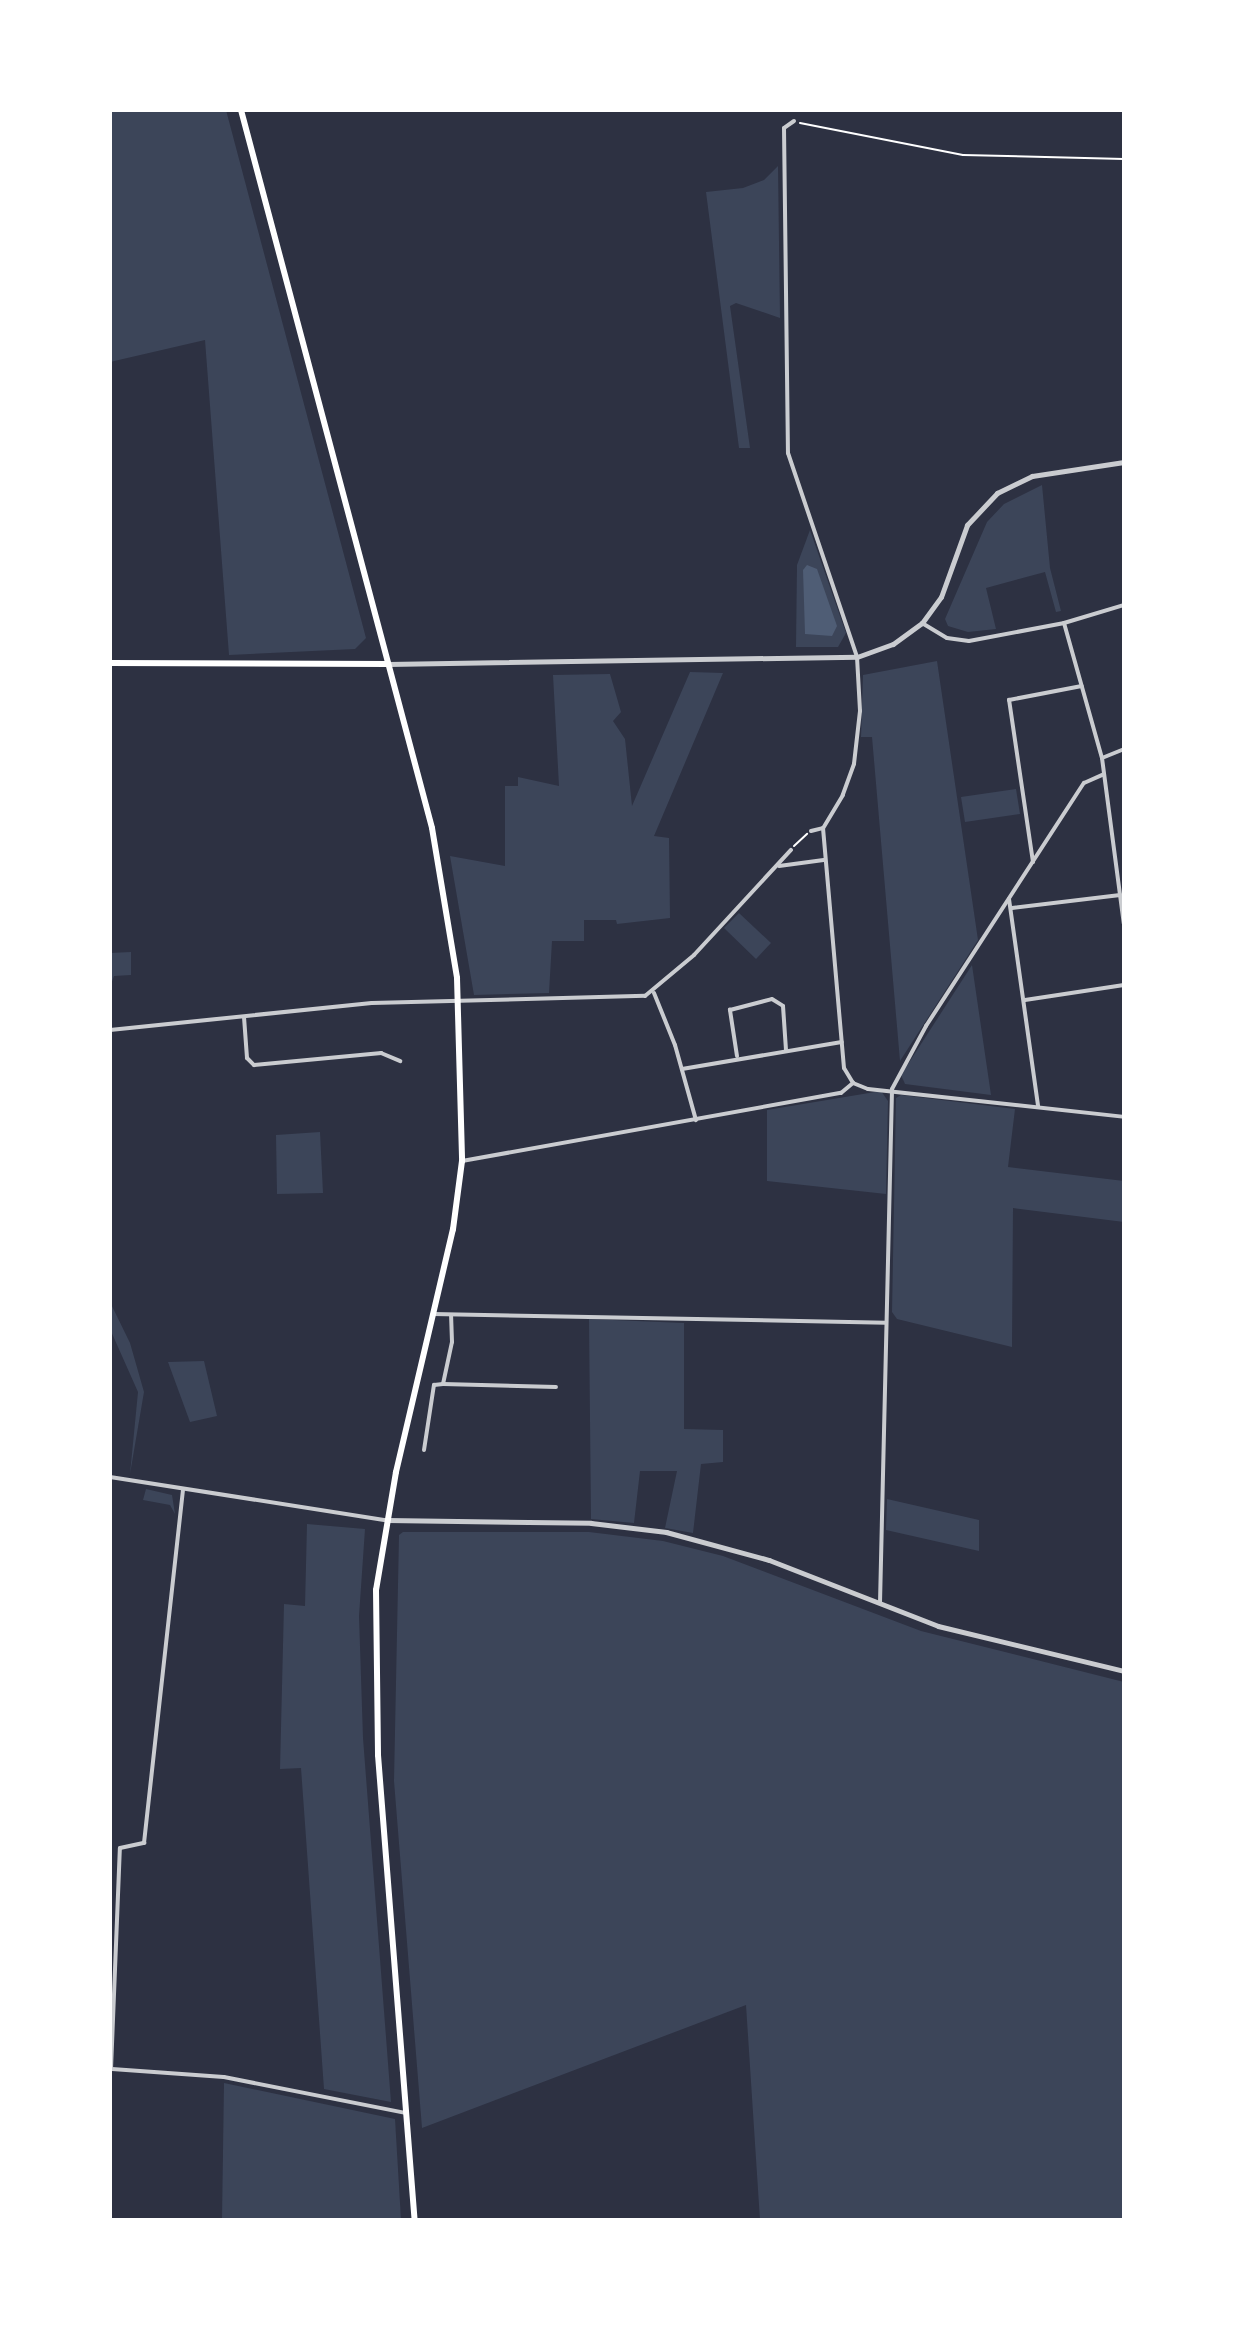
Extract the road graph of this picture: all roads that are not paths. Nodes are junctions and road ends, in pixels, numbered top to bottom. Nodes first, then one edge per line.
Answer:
1 (241, 110) edge
2 (794, 121) road end
3 (1124, 462) edge
4 (1124, 605) edge
5 (922, 623) junction
6 (1064, 623) junction
7 (857, 657) junction
8 (110, 663) edge
9 (388, 664) junction
10 (1082, 686) junction
11 (1124, 749) edge
12 (1102, 758) junction
13 (1102, 775) junction
14 (823, 828) junction
15 (811, 831) road end
16 (791, 850) road end
17 (825, 860) junction
18 (1033, 862) junction
19 (779, 866) junction
20 (1120, 895) junction
21 (1009, 899) junction
22 (1012, 908) junction
23 (1124, 924) edge
24 (1124, 985) edge
25 (654, 993) junction
26 (458, 1000) junction
27 (1025, 1000) junction
28 (244, 1017) junction
29 (110, 1030) edge
30 (842, 1042) junction
31 (786, 1051) junction
32 (737, 1056) junction
33 (400, 1061) dead end
34 (682, 1069) junction
35 (853, 1083) junction
36 (892, 1089) junction
37 (1038, 1106) junction
38 (1124, 1117) edge
39 (696, 1120) junction
40 (462, 1161) junction
41 (433, 1314) junction
42 (451, 1315) junction
43 (887, 1323) junction
44 (443, 1384) junction
45 (556, 1387) dead end
46 (424, 1450) dead end
47 (110, 1477) edge
48 (183, 1490) junction
49 (386, 1520) junction
50 (879, 1605) junction
51 (1124, 1671) edge
52 (111, 2069) edge
53 (406, 2113) junction
54 (415, 2220) edge

1 - 9 main road
2 - 7 street
3 - 5 street
4 - 6 street
5 - 6 street
5 - 7 street
6 - 10 street
7 - 9 street
7 - 14 street
8 - 9 main road
9 - 26 main road
10 - 12 street
10 - 18 street
11 - 12 street
12 - 13 street
13 - 18 street
13 - 20 street
14 - 15 street
14 - 17 street
16 - 19 street
17 - 19 street
17 - 30 street
18 - 21 street
19 - 25 street
20 - 22 street
20 - 23 street
21 - 22 street
21 - 36 street
22 - 27 street
24 - 27 street
25 - 26 street
25 - 34 street
26 - 28 street
26 - 40 main road
27 - 37 street
28 - 29 street
28 - 33 street
30 - 31 street
30 - 35 street
31 - 32 street
31 - 32 street
32 - 34 street
34 - 39 street
35 - 36 street
35 - 39 street
36 - 37 street
36 - 43 street
37 - 38 street
39 - 40 street
40 - 41 main road
41 - 42 street
41 - 49 main road
42 - 43 street
42 - 44 street
43 - 50 street
44 - 45 street
44 - 46 street
47 - 48 street
48 - 49 street
48 - 52 street
49 - 50 street
49 - 53 main road
50 - 51 street
52 - 53 street
53 - 54 main road

